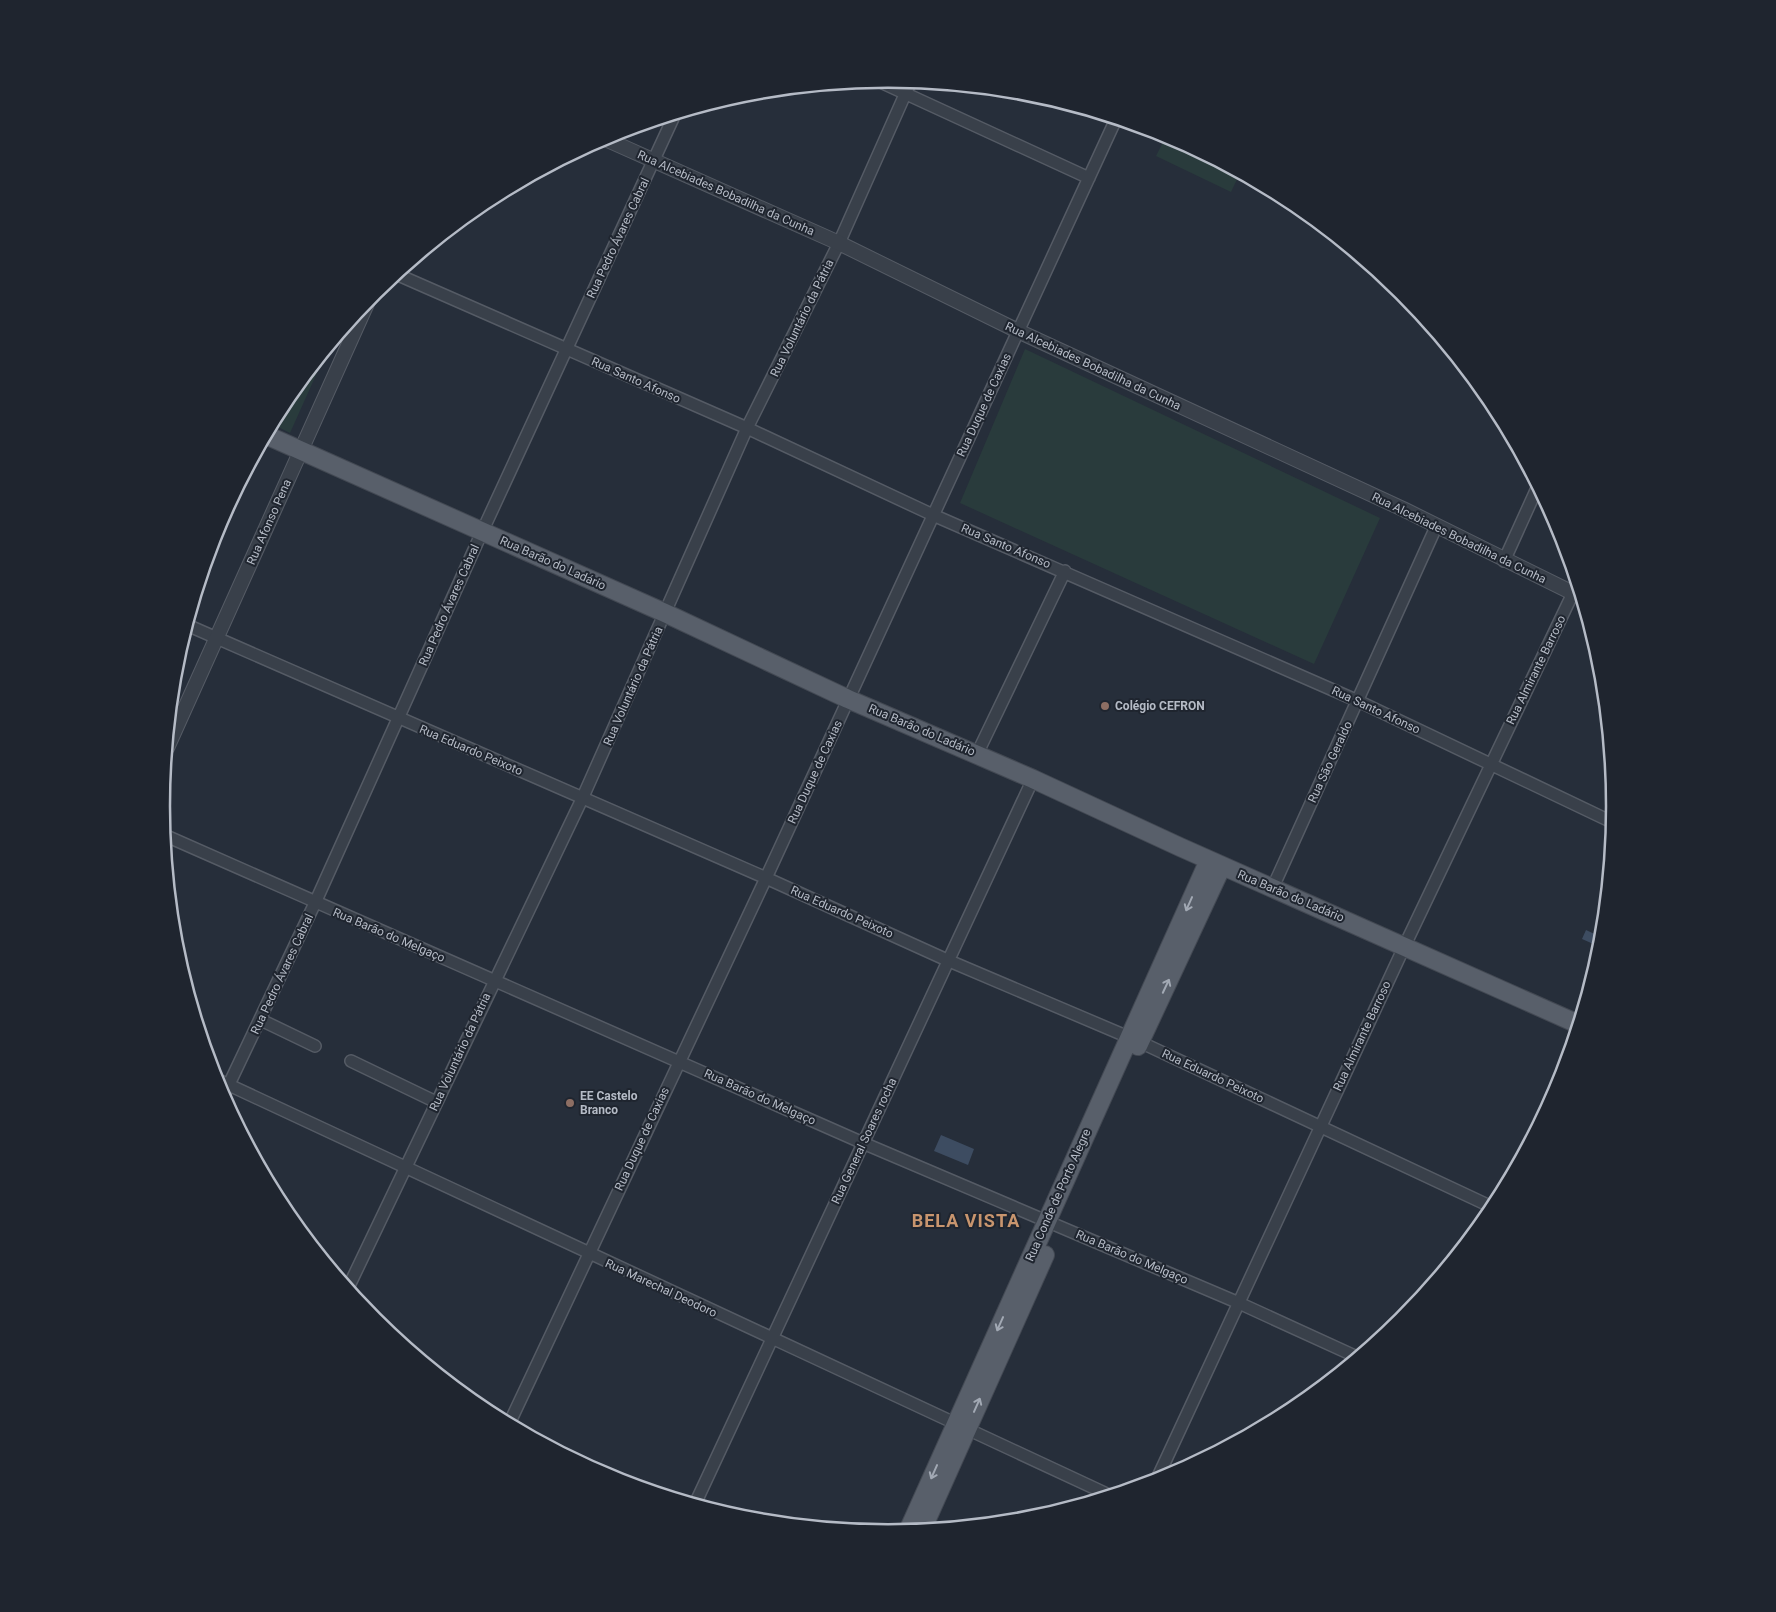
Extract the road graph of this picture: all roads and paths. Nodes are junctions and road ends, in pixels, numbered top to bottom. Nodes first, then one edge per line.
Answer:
1 (894, 88) edge
2 (907, 88) edge
3 (905, 93) junction
4 (672, 121) edge
5 (1114, 124) edge
6 (612, 142) edge
7 (654, 162) junction
8 (1089, 178) junction
9 (839, 243) junction
10 (402, 277) edge
11 (360, 319) edge
12 (1018, 331) junction
13 (566, 348) junction
14 (747, 428) junction
15 (272, 437) edge
16 (301, 450) junction
17 (1535, 494) edge
18 (933, 515) junction
19 (1436, 527) junction
20 (482, 532) junction
21 (1504, 561) junction
22 (1065, 571) junction
23 (1574, 593) edge
24 (1575, 598) edge
25 (665, 613) junction
26 (192, 627) edge
27 (217, 638) junction
28 (848, 699) junction
29 (1358, 701) junction
30 (398, 719) junction
31 (174, 731) edge
32 (977, 754) junction
33 (1490, 765) junction
34 (1033, 779) junction
35 (582, 798) junction
36 (1606, 819) edge
37 (170, 839) edge
38 (1215, 863) junction
39 (766, 878) junction
40 (1273, 887) junction
41 (315, 903) junction
42 (1405, 945) junction
43 (948, 960) junction
44 (494, 980) junction
45 (261, 1020) junction
46 (1573, 1022) edge
47 (1134, 1040) junction
48 (315, 1046) dead end
49 (351, 1061) dead end
50 (678, 1061) junction
51 (225, 1084) edge
52 (228, 1085) junction
53 (436, 1102) junction
54 (1320, 1126) junction
55 (863, 1143) junction
56 (405, 1169) junction
57 (1486, 1204) edge
58 (1052, 1223) junction
59 (588, 1253) junction
60 (351, 1283) edge
61 (1238, 1303) junction
62 (771, 1339) junction
63 (1352, 1355) edge
64 (512, 1417) edge
65 (960, 1428) junction
66 (1161, 1471) edge
67 (1101, 1492) edge
68 (697, 1499) edge
69 (912, 1523) edge
70 (925, 1523) edge

1 - 3 street
2 - 3 street, Rua Voluntário da Pátria
3 - 8 street
3 - 9 street, Rua Voluntário da Pátria
4 - 7 street, Rua Pedro Ávares Cabral
5 - 8 street, Rua Duque de Caxias
6 - 7 street, Rua Alcebiades Bobadilha da Cunha
7 - 9 street, Rua Alcebiades Bobadilha da Cunha
7 - 13 street, Rua Pedro Ávares Cabral
8 - 12 street, Rua Duque de Caxias
9 - 12 street, Rua Alcebiades Bobadilha da Cunha
9 - 14 street, Rua Voluntário da Pátria
10 - 13 street, Rua Santo Afonso
11 - 16 street, Rua Afonso Pena
12 - 18 street, Rua Duque de Caxias
12 - 19 street, Rua Alcebiades Bobadilha da Cunha
13 - 14 street, Rua Santo Afonso
13 - 20 street, Rua Pedro Ávares Cabral
14 - 18 street, Rua Santo Afonso
14 - 25 street, Rua Voluntário da Pátria
15 - 16 main road, Rua Barão do Ladário
16 - 20 main road, Rua Barão do Ladário
16 - 27 street, Rua Afonso Pena
17 - 21 street
18 - 22 street, Rua Santo Afonso
18 - 28 street, Rua Duque de Caxias
19 - 21 street, Rua Alcebiades Bobadilha da Cunha
19 - 29 street, Rua São Geraldo
20 - 25 main road, Rua Barão do Ladário
20 - 30 street, Rua Pedro Ávares Cabral
21 - 23 street, Rua Alcebiades Bobadilha da Cunha
22 - 29 street, Rua Santo Afonso
22 - 32 street
24 - 33 street, Rua Almirante Barroso
25 - 28 main road, Rua Barão do Ladário
25 - 35 street, Rua Voluntário da Pátria
26 - 27 street, Rua Eduardo Peixoto
27 - 30 street, Rua Eduardo Peixoto
27 - 31 street, Rua Afonso Pena
28 - 32 main road, Rua Barão do Ladário
28 - 39 street, Rua Duque de Caxias
29 - 33 street, Rua Santo Afonso
29 - 40 street, Rua São Geraldo
30 - 35 street, Rua Eduardo Peixoto
30 - 41 street, Rua Pedro Ávares Cabral
32 - 34 main road, Rua Barão do Ladário
33 - 36 street, Rua Santo Afonso
33 - 42 street, Rua Almirante Barroso
34 - 38 main road, Rua Barão do Ladário
34 - 43 street, Rua General Soares rocha
35 - 39 street, Rua Eduardo Peixoto
35 - 44 street, Rua Voluntário da Pátria
37 - 41 street, Rua Barão do Melgaço
38 - 40 main road, Rua Barão do Ladário
38 - 47 main road, Rua Conde de Porto Alegre
39 - 43 street, Rua Eduardo Peixoto
39 - 50 street, Rua Duque de Caxias
40 - 42 main road, Rua Barão do Ladário
41 - 44 street, Rua Barão do Melgaço
41 - 45 street, Rua Pedro Ávares Cabral
42 - 46 main road, Rua Barão do Ladário
42 - 54 street, Rua Almirante Barroso
43 - 47 street, Rua Eduardo Peixoto
43 - 55 street, Rua General Soares rocha
44 - 50 street, Rua Barão do Melgaço
44 - 53 street, Rua Voluntário da Pátria
45 - 48 street
45 - 52 street, Rua Pedro Ávares Cabral
47 - 54 street, Rua Eduardo Peixoto
47 - 58 main road, Rua Conde de Porto Alegre
49 - 53 street
50 - 55 street, Rua Barão do Melgaço
50 - 59 street, Rua Duque de Caxias
51 - 52 street, Rua Marechal Deodoro
52 - 56 street, Rua Marechal Deodoro
53 - 56 street, Rua Voluntário da Pátria
54 - 57 street, Rua Eduardo Peixoto
54 - 61 street, Rua Almirante Barroso
55 - 58 street, Rua Barão do Melgaço
55 - 62 street, Rua General Soares rocha
56 - 59 street, Rua Marechal Deodoro
56 - 60 street, Rua Voluntário da Pátria
58 - 61 street, Rua Barão do Melgaço
58 - 65 main road, Rua Conde de Porto Alegre
59 - 62 street, Rua Marechal Deodoro
59 - 64 street, Rua Duque de Caxias
61 - 63 street, Rua Barão do Melgaço
61 - 66 street, Rua Almirante Barroso
62 - 65 street, Rua Marechal Deodoro
62 - 68 street, Rua General Soares rocha
65 - 67 street, Rua Marechal Deodoro
65 -> 69 main road, Rua Conde de Porto Alegre
65 - 70 main road, Rua Conde de Porto Alegre

